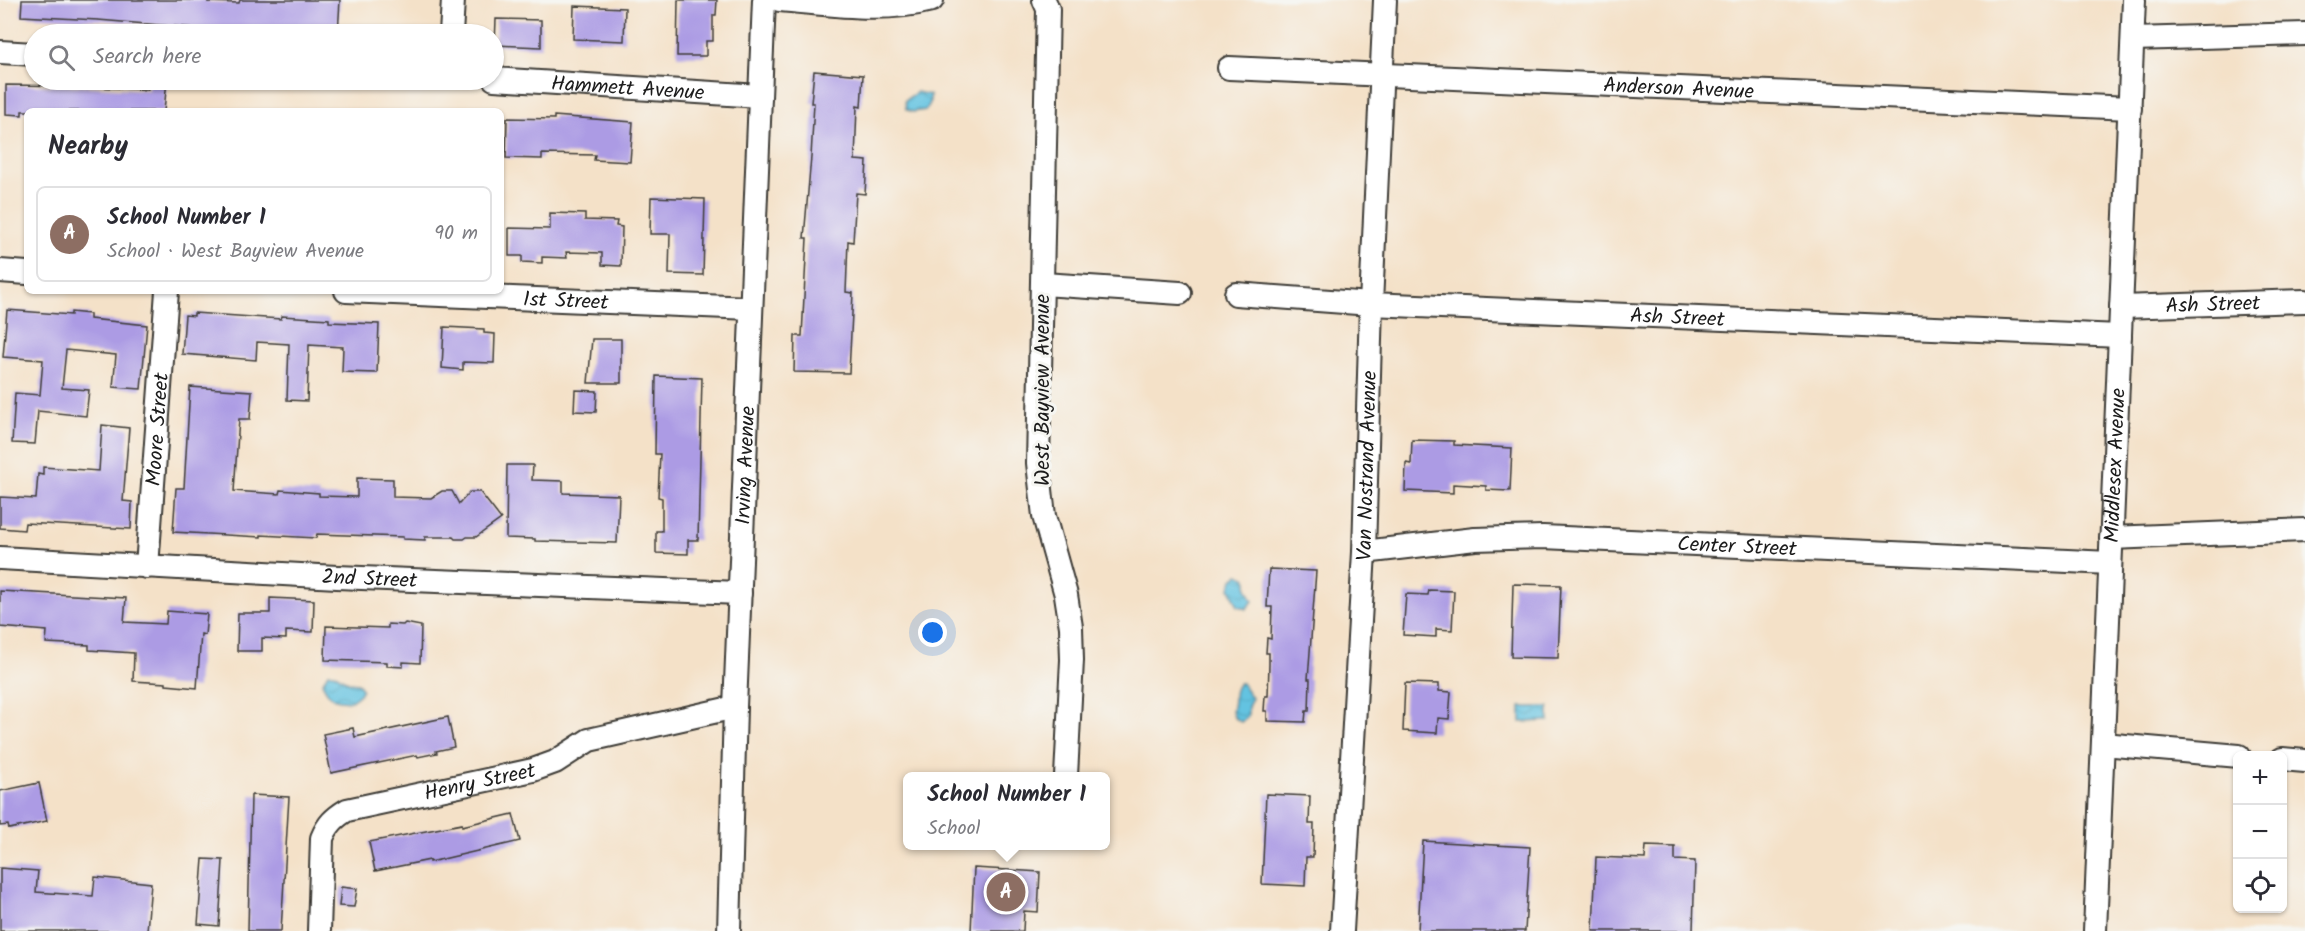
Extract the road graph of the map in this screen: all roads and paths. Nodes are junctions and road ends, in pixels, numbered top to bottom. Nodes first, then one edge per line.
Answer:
1 (453, 0) edge
2 (764, 0) edge
3 (780, 0) edge
4 (932, 0) edge
5 (1044, 0) edge
6 (1385, 0) edge
7 (2134, 0) edge
8 (452, 24) edge
9 (2305, 34) edge
10 (2133, 39) junction
11 (0, 52) edge
12 (24, 53) edge
13 (1229, 68) dead end
14 (1382, 75) junction
15 (504, 80) edge
16 (760, 96) junction
17 (2130, 108) junction
18 (0, 271) edge
19 (24, 273) edge
20 (1042, 284) junction
21 (1180, 293) dead end
22 (167, 294) edge
23 (417, 294) edge
24 (1236, 294) dead end
25 (2305, 300) edge
26 (1371, 304) junction
27 (2121, 307) junction
28 (751, 308) junction
29 (2120, 336) junction
30 (2305, 530) edge
31 (2111, 538) junction
32 (1364, 552) junction
33 (0, 558) edge
34 (2110, 563) junction
35 (147, 567) junction
36 (740, 593) junction
37 (735, 707) junction
38 (2103, 744) junction
39 (2233, 755) edge
40 (2287, 759) edge
41 (2305, 761) edge
42 (1066, 772) edge
43 (319, 931) edge
44 (729, 931) edge
45 (1342, 931) edge
46 (2095, 931) edge

1 - 8 street
2 - 16 street, Irving Avenue
3 - 4 street
5 - 20 street, West Bayview Avenue
6 - 14 street, Van Nostrand Avenue
7 - 10 street, Middlesex Avenue
9 - 10 street
10 - 17 street, Middlesex Avenue
11 - 12 street
13 - 14 street, Anderson Avenue
14 - 17 street, Anderson Avenue
14 - 26 street, Van Nostrand Avenue
15 - 16 street, Hammett Avenue
16 - 28 street, Irving Avenue
17 - 27 street, Middlesex Avenue
18 - 19 street
20 - 21 street
20 - 42 street, West Bayview Avenue
22 - 35 street, Moore Street
23 - 28 street, 1st Street
24 - 26 street, Ash Street
25 - 27 street, Ash Street
26 - 29 street, Ash Street
26 - 32 street, Van Nostrand Avenue
27 - 29 street, Middlesex Avenue
28 - 36 street, Irving Avenue
29 - 31 street, Middlesex Avenue
30 - 31 street
31 - 34 street, Middlesex Avenue
32 - 34 street, Center Street
32 - 45 street, Van Nostrand Avenue
33 - 35 street, 2nd Street
34 - 38 street, Middlesex Avenue
35 - 36 street, 2nd Street
36 - 37 street, Irving Avenue
37 - 43 street, Henry Street
37 - 44 street, Irving Avenue
38 - 39 street
38 - 46 street, Middlesex Avenue
40 - 41 street

